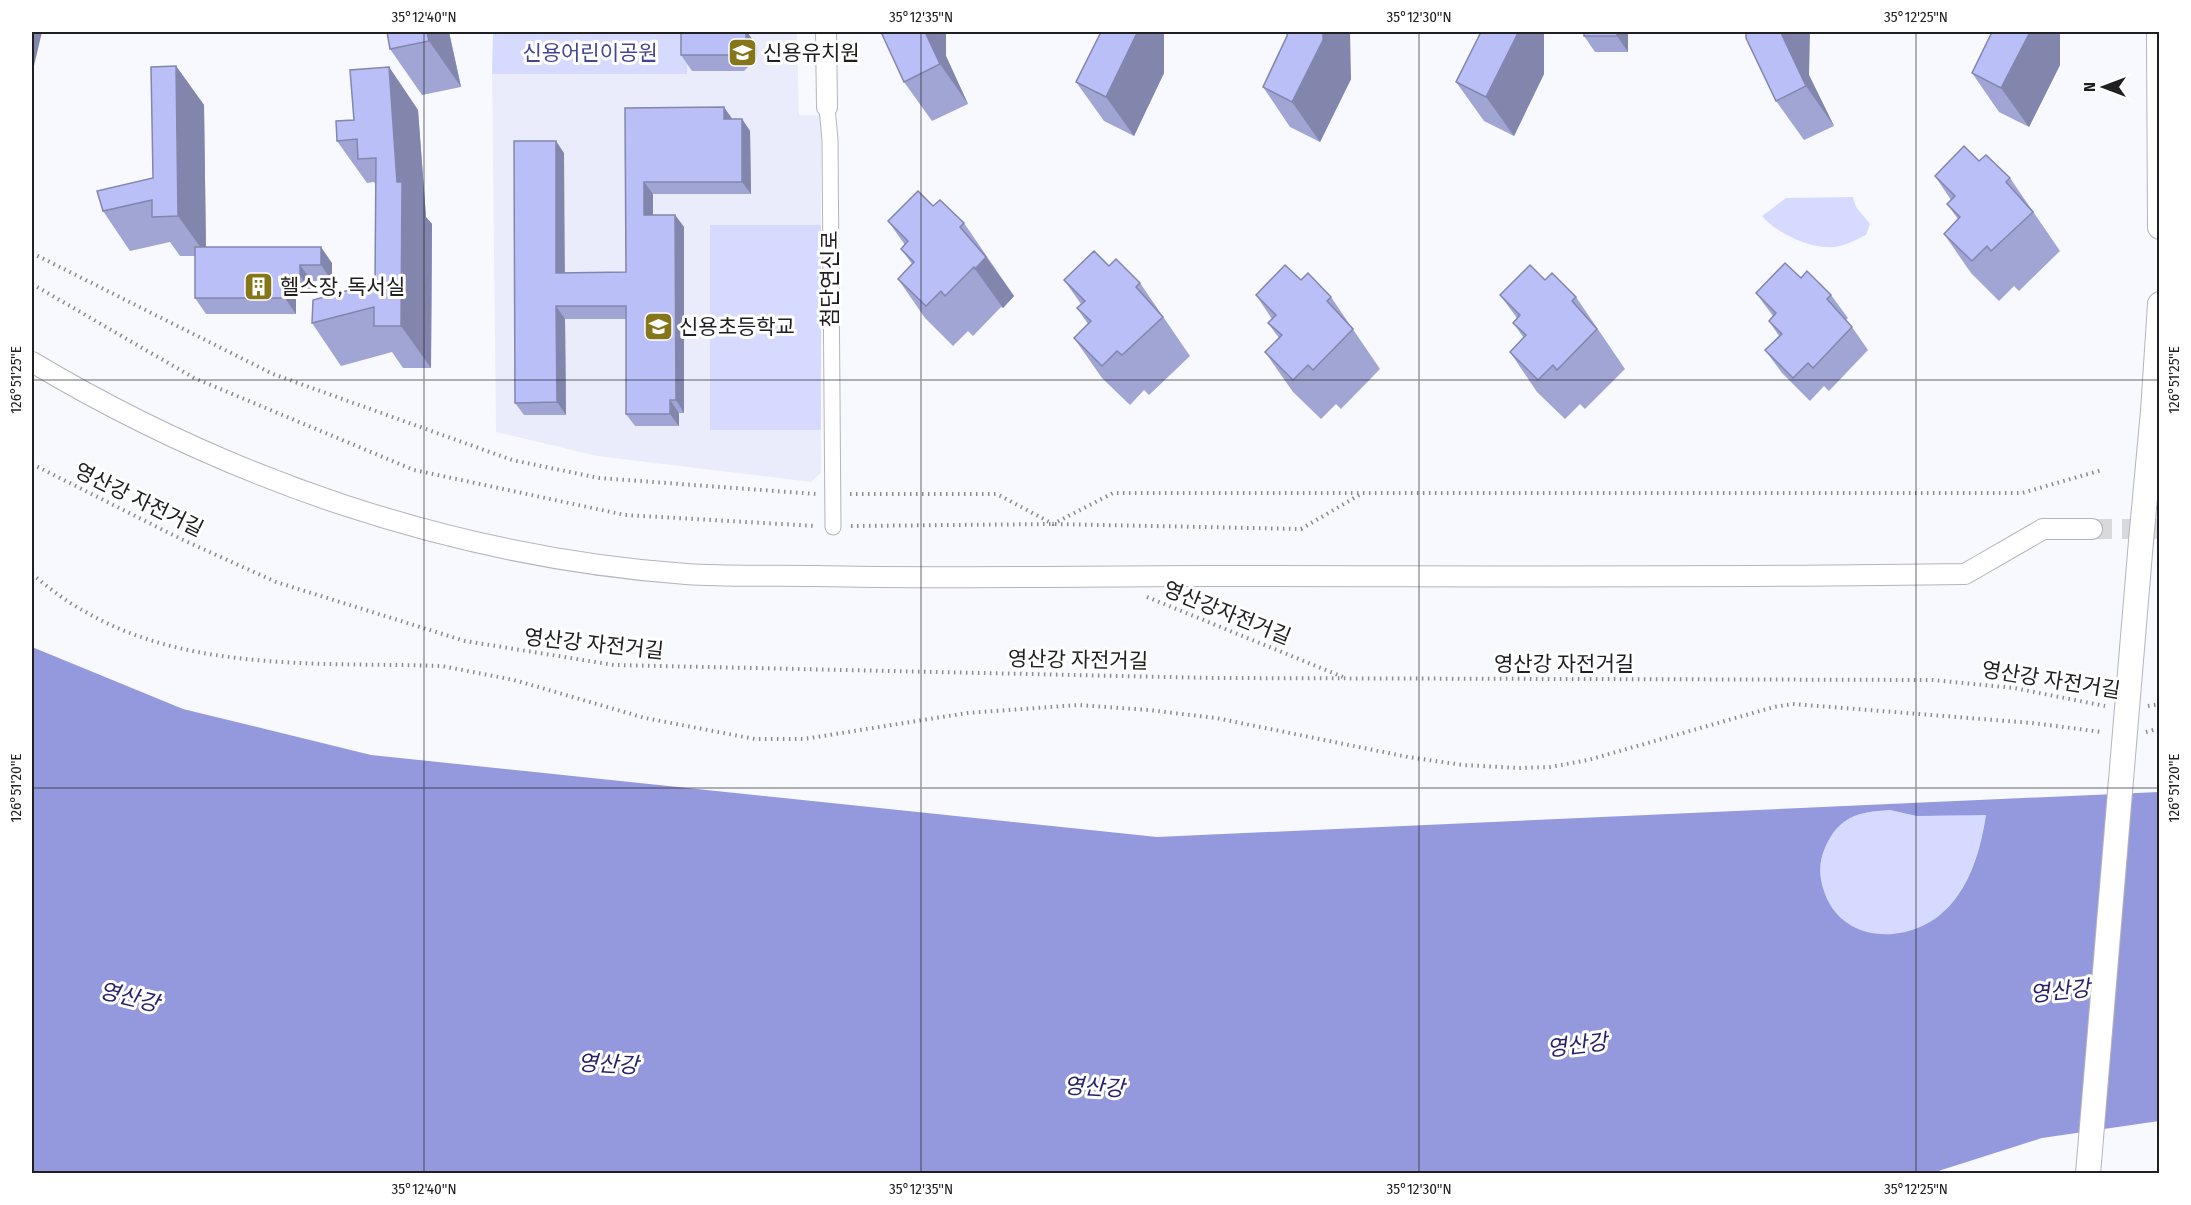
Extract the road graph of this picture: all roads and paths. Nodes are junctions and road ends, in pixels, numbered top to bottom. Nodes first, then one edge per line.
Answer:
1 (826, 32) edge
2 (2159, 32) edge
3 (827, 107) joint
4 (2160, 227) edge
5 (32, 253) edge
6 (32, 284) edge
7 (2160, 304) edge
8 (32, 362) edge
9 (32, 464) edge
10 (2102, 470) dead end
11 (1364, 493) junction
12 (831, 494) junction
13 (1053, 524) junction
14 (833, 526) junction
15 (2092, 529) tunnel mouth
16 (32, 574) edge
17 (1140, 594) dead end
18 (1347, 678) junction
19 (2160, 704) edge
20 (2108, 706) dead end
21 (2145, 706) dead end
22 (2160, 728) edge
23 (2104, 732) dead end
24 (2137, 733) dead end
25 (2088, 1173) edge

1 - 3 street, 첨단연신로
2 - 4 street
3 - 12 street, 첨단연신로
5 - 12 path
6 - 14 path
7 - 25 street, bridge
8 - 15 street
9 - 18 path, 영산강 자전거길
10 - 11 path
11 - 13 path
11 - 13 path
12 - 13 path
12 - 14 street, 첨단연신로
13 - 14 path
16 - 23 path
17 - 18 path, 영산강자전거길
18 - 20 path, 영산강 자전거길
19 - 21 path, 영산강 자전거길
22 - 24 path

